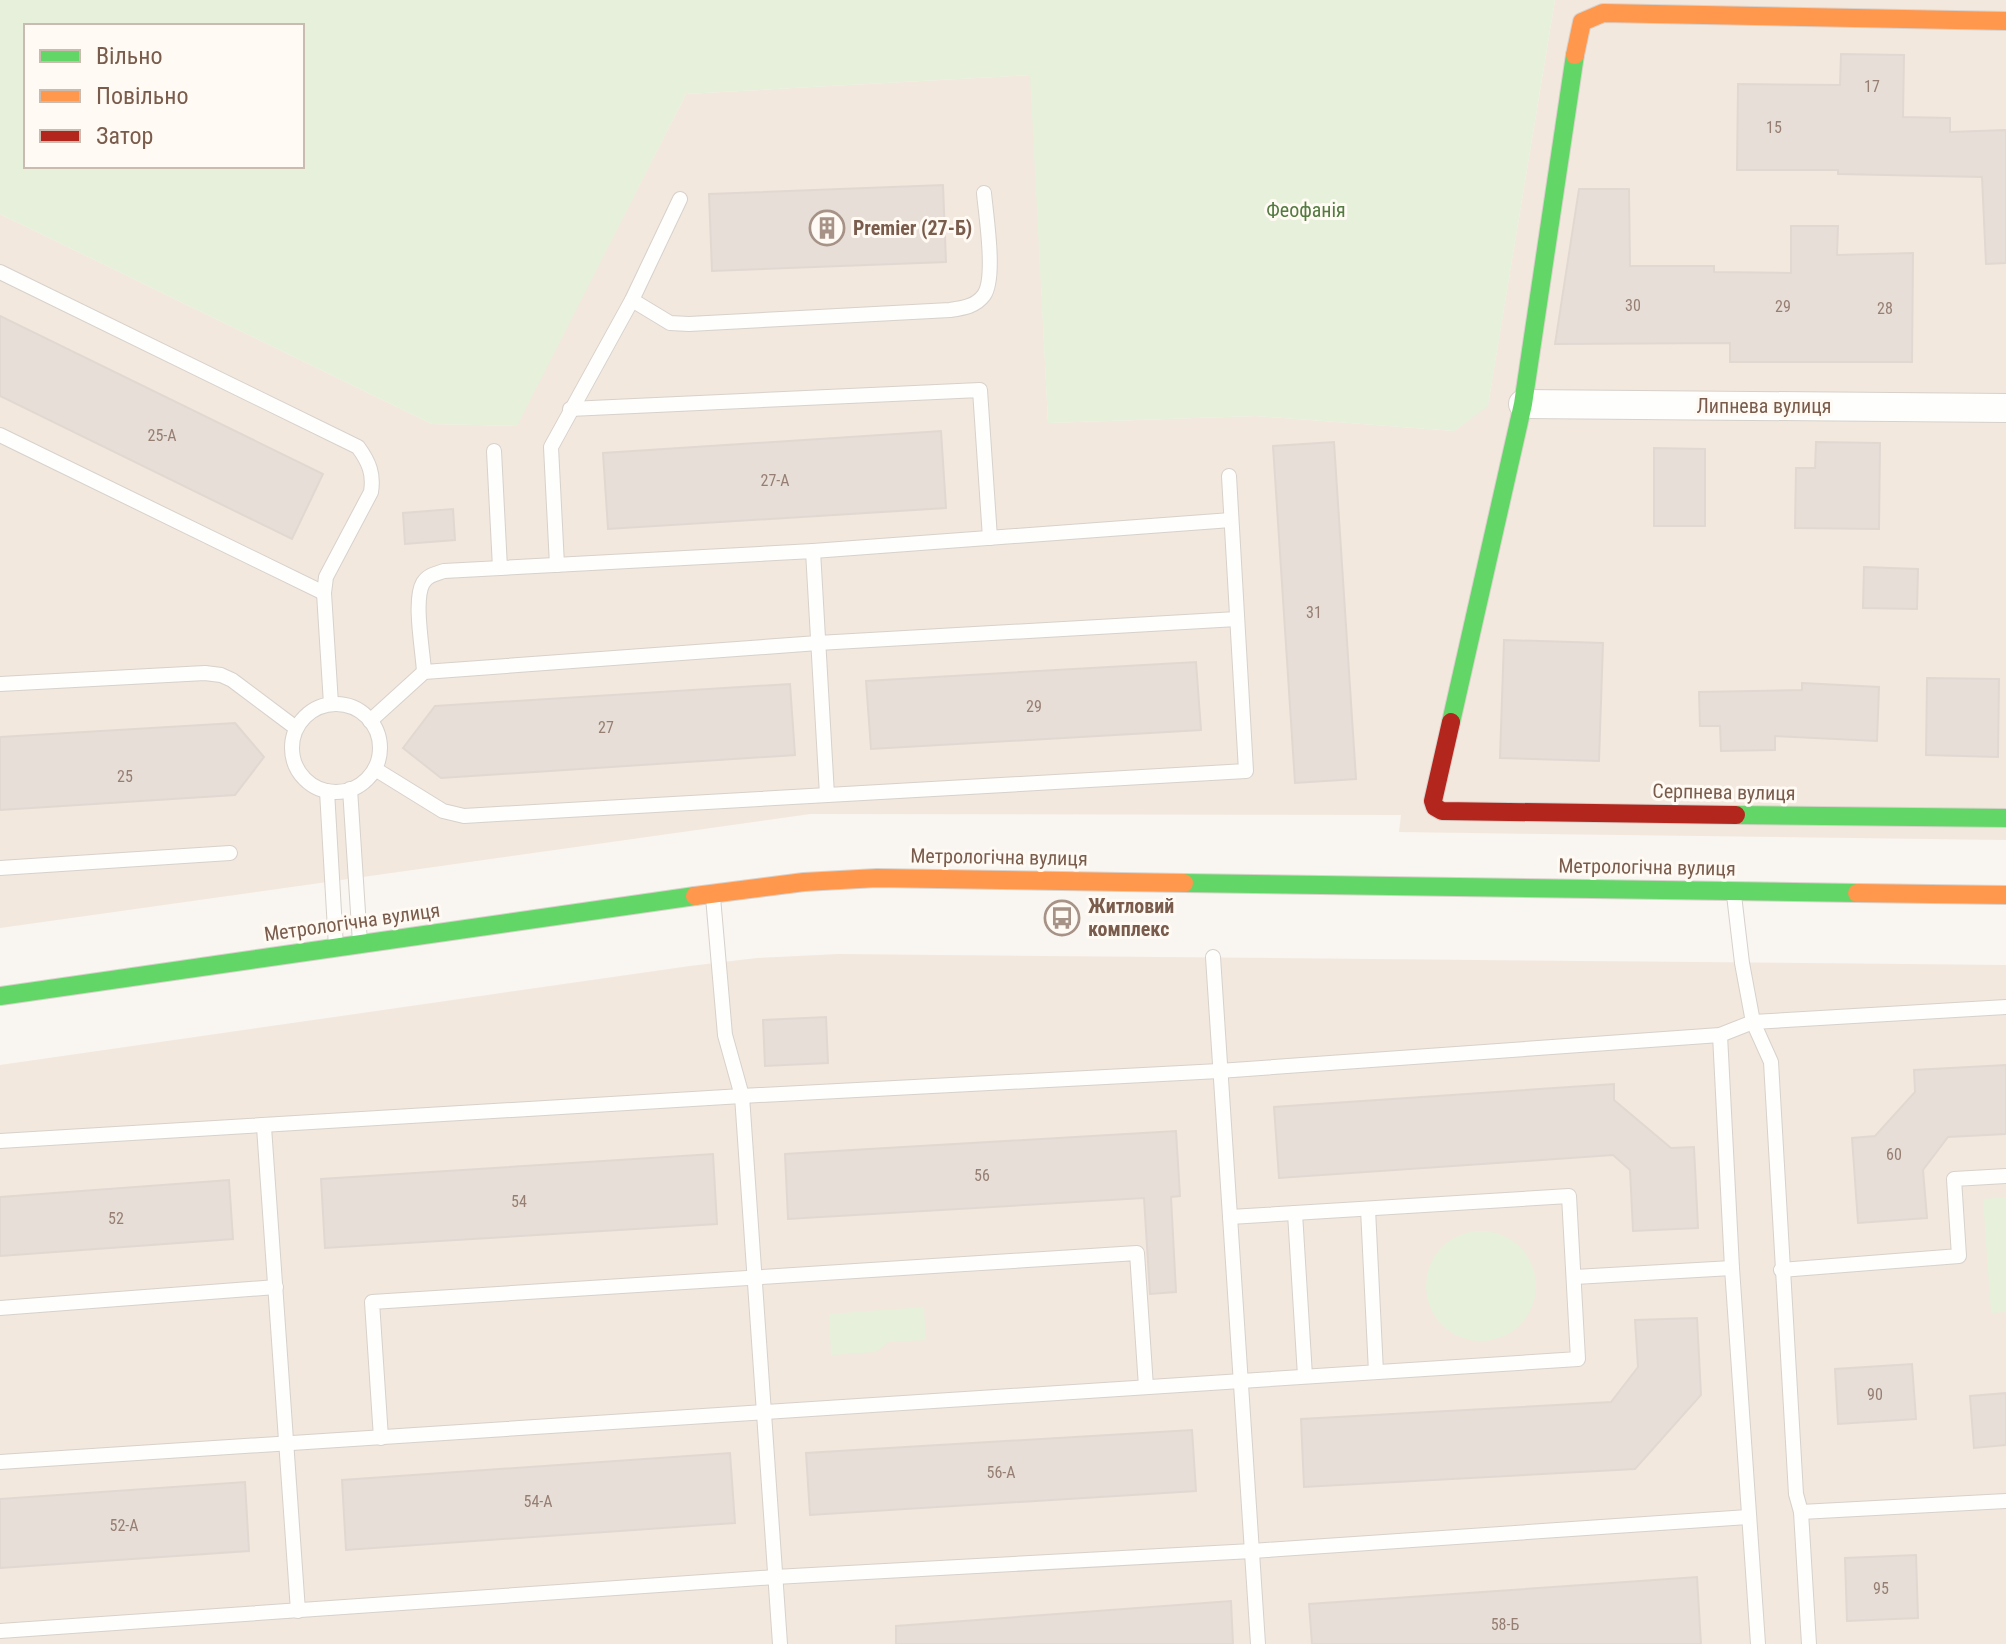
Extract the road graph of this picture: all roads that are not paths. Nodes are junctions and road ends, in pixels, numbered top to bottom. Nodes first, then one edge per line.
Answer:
1 (2006, 21) edge
2 (984, 193) dead end
3 (680, 199) dead end
4 (0, 272) edge
5 (632, 300) junction
6 (1523, 404) junction
7 (2006, 408) edge
8 (570, 409) junction
9 (0, 435) edge
10 (494, 451) dead end
11 (1229, 476) dead end
12 (1231, 520) junction
13 (990, 538) junction
14 (813, 551) junction
15 (557, 565) junction
16 (500, 568) junction
17 (324, 593) junction
18 (1237, 619) junction
19 (818, 643) junction
20 (424, 672) junction
21 (0, 684) edge
22 (331, 704) junction
23 (370, 721) junction
24 (296, 728) junction
25 (375, 769) junction
26 (350, 789) junction
27 (327, 791) junction
28 (827, 795) junction
29 (2006, 818) edge
30 (230, 853) dead end
31 (0, 868) edge
32 (1734, 891) junction
33 (713, 893) junction
34 (2006, 895) edge
35 (360, 943) junction
36 (336, 947) junction
37 (1213, 957) dead end
38 (0, 996) edge
39 (2006, 1007) edge
40 (1753, 1022) junction
41 (1720, 1035) junction
42 (1219, 1071) junction
43 (742, 1096) junction
44 (264, 1127) junction
45 (0, 1141) edge
46 (2006, 1176) edge
47 (1368, 1209) junction
48 (1295, 1213) junction
49 (1230, 1217) junction
50 (1732, 1268) junction
51 (1781, 1270) junction
52 (755, 1276) junction
53 (1575, 1277) junction
54 (276, 1287) junction
55 (0, 1308) edge
56 (1376, 1372) junction
57 (1305, 1376) junction
58 (1241, 1381) junction
59 (1146, 1387) junction
60 (763, 1412) junction
61 (381, 1438) junction
62 (287, 1443) junction
63 (0, 1462) edge
64 (2006, 1501) edge
65 (1801, 1512) junction
66 (1748, 1517) junction
67 (1252, 1551) junction
68 (775, 1577) junction
69 (298, 1611) junction
70 (0, 1631) edge
71 (780, 1644) edge
72 (1258, 1644) edge
73 (1758, 1644) edge
74 (1809, 1644) edge

1 - 6 street
2 - 5 lane
3 - 5 lane
4 - 17 lane
5 - 8 lane
6 - 7 street, Липнева вулиця
6 - 29 street, Серпнева вулиця
8 - 13 lane
8 - 15 lane
9 - 17 lane
10 - 16 lane
11 - 12 lane
12 - 13 lane
12 - 18 lane
13 - 14 lane
14 - 15 lane
14 - 19 lane
15 - 16 lane
16 - 20 lane
17 - 22 lane
18 - 19 lane
18 - 28 lane
19 - 20 lane
19 - 28 lane
20 - 23 lane
21 - 24 lane
22 - 23 lane
22 - 24 lane
23 - 25 lane
24 - 27 lane
25 - 26 lane
25 - 28 lane
26 - 27 lane
26 - 35 lane
27 - 36 lane
30 - 31 lane
32 - 33 street, Метрологічна вулиця
32 - 34 street, Метрологічна вулиця
32 - 40 lane
33 - 35 street, Метрологічна вулиця
33 - 43 lane
35 - 36 street, Метрологічна вулиця
36 - 38 street, Метрологічна вулиця
37 - 42 lane
39 - 40 lane
40 - 41 lane
40 - 51 lane
41 - 42 lane
41 - 50 lane
42 - 43 lane
42 - 49 lane
43 - 44 lane
43 - 52 lane
44 - 45 lane
44 - 54 lane
46 - 51 lane
47 - 48 lane
47 - 53 lane
47 - 56 lane
48 - 49 lane
48 - 57 lane
49 - 58 lane
50 - 53 lane
50 - 66 lane
51 - 65 lane
52 - 59 lane
52 - 60 lane
52 - 61 lane
53 - 56 lane
54 - 55 lane
54 - 62 lane
56 - 57 lane
57 - 58 lane
58 - 59 lane
58 - 67 lane
59 - 60 lane
60 - 61 lane
60 - 68 lane
61 - 62 lane
62 - 63 lane
62 - 69 lane
64 - 65 lane
65 - 74 lane
66 - 67 lane
66 - 73 lane
67 - 68 lane
67 - 72 lane
68 - 69 lane
68 - 71 lane
69 - 70 lane

